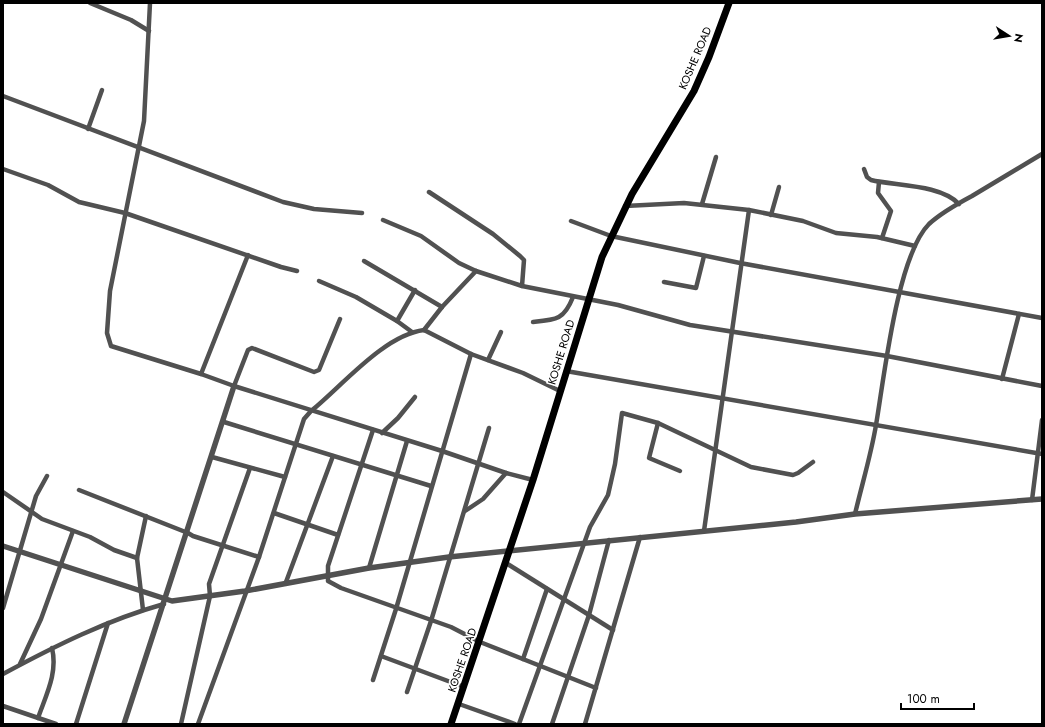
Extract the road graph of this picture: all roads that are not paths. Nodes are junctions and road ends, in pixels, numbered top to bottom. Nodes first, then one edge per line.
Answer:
1 (90, 3) edge
2 (150, 3) edge
3 (729, 3) edge
4 (149, 31) junction
5 (102, 90) dead end
6 (3, 96) edge
7 (88, 129) junction
8 (138, 149) junction
9 (1042, 154) edge
10 (716, 157) dead end
11 (3, 169) edge
12 (864, 169) dead end
13 (879, 182) junction
14 (779, 187) dead end
15 (429, 192) dead end
16 (702, 204) junction
17 (958, 204) junction
18 (625, 206) junction
19 (749, 210) junction
20 (126, 213) junction
21 (362, 213) dead end
22 (771, 215) junction
23 (383, 220) dead end
24 (572, 221) dead end
25 (611, 236) junction
26 (882, 238) junction
27 (915, 246) junction
28 (248, 255) junction
29 (704, 256) junction
30 (364, 261) dead end
31 (740, 264) junction
32 (297, 271) dead end
33 (476, 271) junction
34 (319, 281) dead end
35 (664, 282) dead end
36 (522, 286) junction
37 (415, 290) junction
38 (900, 292) junction
39 (573, 297) junction
40 (588, 300) junction
41 (442, 307) junction
42 (1019, 314) junction
43 (1042, 318) edge
44 (340, 319) dead end
45 (397, 321) junction
46 (532, 322) dead end
47 (424, 330) junction
48 (732, 331) junction
49 (412, 332) junction
50 (502, 332) dead end
51 (471, 354) junction
52 (887, 356) junction
53 (488, 360) junction
54 (566, 371) junction
55 (201, 374) junction
56 (1002, 379) junction
57 (234, 386) junction
58 (1042, 386) edge
59 (560, 391) junction
60 (415, 397) dead end
61 (724, 398) junction
62 (311, 411) junction
63 (1042, 420) edge
64 (224, 422) junction
65 (658, 423) junction
66 (876, 426) junction
67 (489, 428) dead end
68 (373, 430) junction
69 (382, 433) junction
70 (407, 441) junction
71 (296, 444) junction
72 (715, 450) junction
73 (442, 451) junction
74 (1040, 454) edge
75 (333, 456) junction
76 (212, 457) junction
77 (813, 462) dead end
78 (478, 464) junction
79 (362, 465) junction
80 (250, 468) junction
81 (680, 471) dead end
82 (506, 473) junction
83 (47, 476) dead end
84 (397, 476) junction
85 (285, 478) junction
86 (533, 480) junction
87 (431, 486) junction
88 (79, 490) dead end
89 (3, 492) edge
90 (1042, 499) edge
91 (1032, 500) junction
92 (465, 510) junction
93 (31, 513) junction
94 (274, 513) junction
95 (855, 514) junction
96 (146, 516) junction
97 (307, 524) junction
98 (73, 531) junction
99 (704, 531) junction
100 (188, 533) junction
101 (338, 535) junction
102 (640, 537) junction
103 (608, 540) junction
104 (584, 542) junction
105 (3, 546) edge
106 (222, 546) junction
107 (20, 551) junction
108 (510, 552) junction
109 (259, 557) junction
110 (449, 557) junction
111 (137, 558) junction
112 (409, 562) junction
113 (506, 563) junction
114 (60, 565) junction
115 (370, 568) junction
116 (327, 575) junction
117 (286, 582) junction
118 (547, 589) junction
119 (246, 591) junction
120 (142, 592) junction
121 (210, 596) junction
122 (166, 601) junction
123 (564, 601) junction
124 (3, 608) edge
125 (396, 609) junction
126 (143, 610) junction
127 (589, 615) junction
128 (431, 621) junction
129 (108, 623) junction
130 (613, 630) junction
131 (480, 642) junction
132 (52, 648) junction
133 (381, 656) junction
134 (523, 659) junction
135 (20, 664) junction
136 (540, 666) junction
137 (415, 668) junction
138 (3, 674) edge
139 (567, 678) junction
140 (372, 680) dead end
141 (464, 687) junction
142 (596, 688) junction
143 (407, 692) dead end
144 (459, 704) junction
145 (3, 706) edge
146 (38, 718) junction
147 (56, 724) edge
148 (76, 724) edge
149 (124, 724) edge
150 (181, 724) edge
151 (198, 724) edge
152 (451, 724) edge
153 (515, 724) edge
154 (519, 724) edge
155 (552, 724) edge
156 (585, 724) edge

1 - 4 street
2 - 4 street
3 - 18 main road, KOSHE ROAD
4 - 8 street
5 - 7 street
6 - 7 street
7 - 8 street
8 - 20 street
8 - 21 street
9 - 17 street
10 - 16 street
11 - 20 street
12 - 13 street
13 - 17 street
13 - 26 street
14 - 22 street
15 - 36 street
16 - 18 street
16 - 19 street
17 - 27 street
18 - 25 main road, KOSHE ROAD
19 - 22 street
19 - 31 street
20 - 28 street
20 - 55 street
22 - 26 street
23 - 33 street
24 - 25 street
25 - 29 street
25 - 40 main road, KOSHE ROAD
26 - 27 street
27 - 38 street
28 - 32 street
28 - 55 street
29 - 31 street
29 - 35 street
30 - 37 street
31 - 38 street
31 - 48 street
33 - 36 street
33 - 41 street
34 - 45 street
36 - 39 street
37 - 41 street
37 - 45 street
38 - 42 street
38 - 52 street
39 - 40 street
39 - 46 street
40 - 48 street
40 - 54 main road, KOSHE ROAD
41 - 47 street
42 - 43 street
42 - 56 street
44 - 57 street
45 - 49 street
47 - 49 street
47 - 51 street
48 - 52 street
48 - 61 street
49 - 62 street
50 - 53 street
51 - 53 street
51 - 73 street
52 - 56 street
52 - 66 street
53 - 59 street
54 - 59 main road, KOSHE ROAD
54 - 61 street
55 - 57 street
56 - 58 street
57 - 62 street
57 - 64 street
59 - 86 main road, KOSHE ROAD
60 - 69 street
61 - 66 street
61 - 72 street
62 - 68 street
62 - 71 street
63 - 74 street
64 - 71 street
64 - 76 street
65 - 72 street
65 - 81 street
65 - 104 street
66 - 74 street
66 - 95 street
67 - 78 street
68 - 69 street
68 - 79 street
69 - 70 street
70 - 73 street
70 - 84 street
71 - 75 street
71 - 85 street
72 - 77 street
72 - 99 street
73 - 78 street
73 - 87 street
74 - 91 street
75 - 79 street
75 - 97 street
76 - 80 street
76 - 100 street
78 - 82 street
78 - 92 street
79 - 84 street
79 - 101 street
80 - 85 street
80 - 106 street
82 - 86 street
82 - 92 street
83 - 93 street
84 - 87 street
84 - 115 street
85 - 94 street
86 - 108 main road, KOSHE ROAD
87 - 112 street
88 - 96 street
89 - 93 street
90 - 91 street
91 - 95 street
92 - 110 street
93 - 98 street
93 - 107 street
94 - 97 street
94 - 109 street
95 - 99 street
96 - 100 street
96 - 111 street
97 - 101 street
97 - 117 street
98 - 111 street
98 - 114 street
99 - 102 street
100 - 106 street
100 - 122 street
101 - 116 street
102 - 103 street
102 - 130 street
103 - 104 street
103 - 127 street
104 - 108 street
104 - 123 street
105 - 107 street
106 - 109 street
106 - 121 street
107 - 114 street
107 - 124 street
108 - 110 street
108 - 113 main road, KOSHE ROAD
109 - 119 street
110 - 112 street
110 - 128 street
111 - 120 street
112 - 115 street
112 - 125 street
113 - 118 street
113 - 131 main road, KOSHE ROAD
114 - 120 street
114 - 135 street
115 - 116 street
116 - 117 street
116 - 125 street
117 - 119 street
118 - 123 street
118 - 134 street
119 - 121 street
119 - 151 street
120 - 122 street
120 - 126 street
121 - 122 street
121 - 150 street
122 - 126 street
122 - 149 street
123 - 127 street
123 - 136 street
125 - 128 street
125 - 133 street
126 - 129 street
127 - 130 street
127 - 139 street
128 - 131 street
128 - 137 street
129 - 132 street
129 - 148 street
130 - 142 street
131 - 134 street
131 - 141 main road, KOSHE ROAD
132 - 135 street
132 - 146 street
133 - 137 street
133 - 140 street
134 - 136 street
135 - 138 street
136 - 139 street
136 - 154 street
137 - 141 street
137 - 143 street
139 - 142 street
139 - 155 street
141 - 144 main road, KOSHE ROAD
142 - 156 street
144 - 152 main road, KOSHE ROAD
144 - 153 street
145 - 146 street
146 - 147 street

